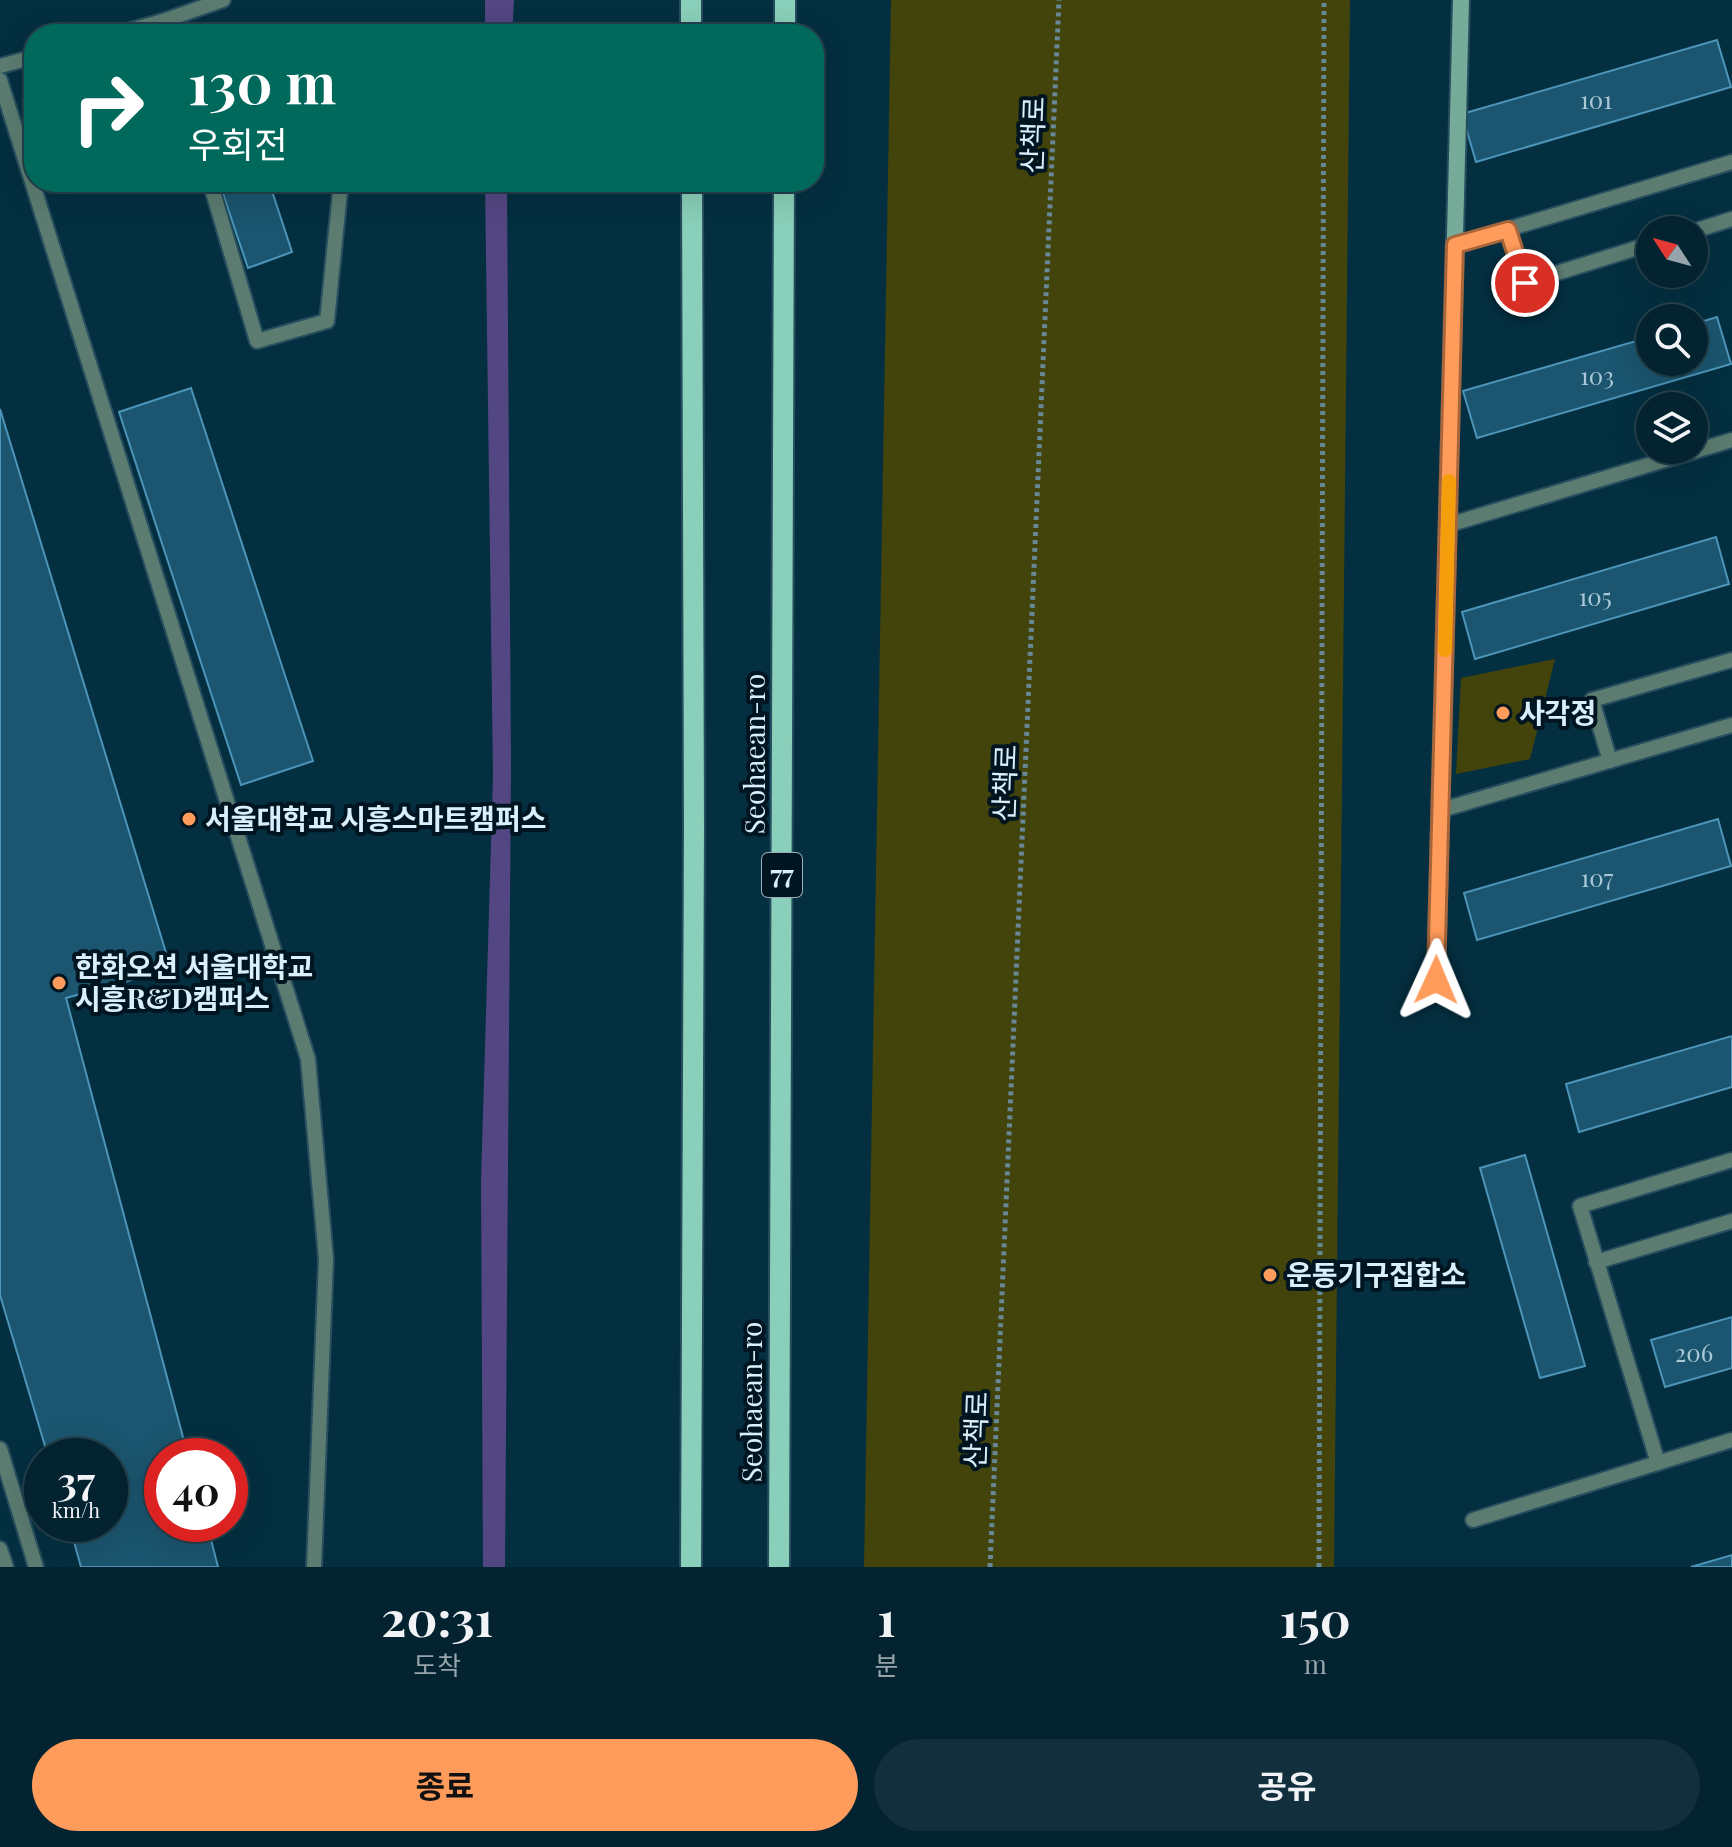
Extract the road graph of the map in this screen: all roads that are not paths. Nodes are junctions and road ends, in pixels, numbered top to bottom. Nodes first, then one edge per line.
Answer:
1 (223, 0) edge
2 (691, 0) edge
3 (785, 0) edge
4 (1461, 0) edge
5 (173, 24) edge
6 (691, 24) edge
7 (785, 24) edge
8 (24, 60) edge
9 (0, 66) edge
10 (0, 80) edge
11 (24, 156) edge
12 (1732, 162) edge
13 (35, 192) edge
14 (213, 192) edge
15 (340, 192) edge
16 (692, 192) edge
17 (784, 192) edge
18 (1732, 219) edge
19 (1708, 227) edge
20 (1508, 230) junction
21 (1455, 245) junction
22 (1636, 248) edge
23 (1732, 440) edge
24 (1448, 525) junction
25 (1732, 660) edge
26 (1732, 725) edge
27 (1610, 761) junction
28 (1441, 810) junction
29 (1436, 980) dead end
30 (1732, 1160) edge
31 (1732, 1221) edge
32 (1596, 1262) junction
33 (1732, 1440) edge
34 (0, 1449) edge
35 (1658, 1463) junction
36 (1473, 1520) dead end
37 (36, 1567) edge
38 (314, 1567) edge
39 (691, 1567) edge
40 (779, 1567) edge

1 - 5 lane
2 - 6 main road
3 - 7 main road
4 - 21 street
8 - 9 lane
10 - 11 lane
12 - 20 lane
13 - 38 lane
14 - 15 lane
16 - 39 main road
17 - 40 main road, Seohaean-ro / 77
18 - 19 lane
20 - 21 lane
20 - 22 lane
21 - 24 street
23 - 24 lane
24 - 28 street
25 - 27 lane
26 - 27 lane
27 - 28 lane
28 - 29 street
30 - 32 lane
31 - 32 lane
32 - 35 lane
33 - 35 lane
34 - 37 lane
35 - 36 lane

